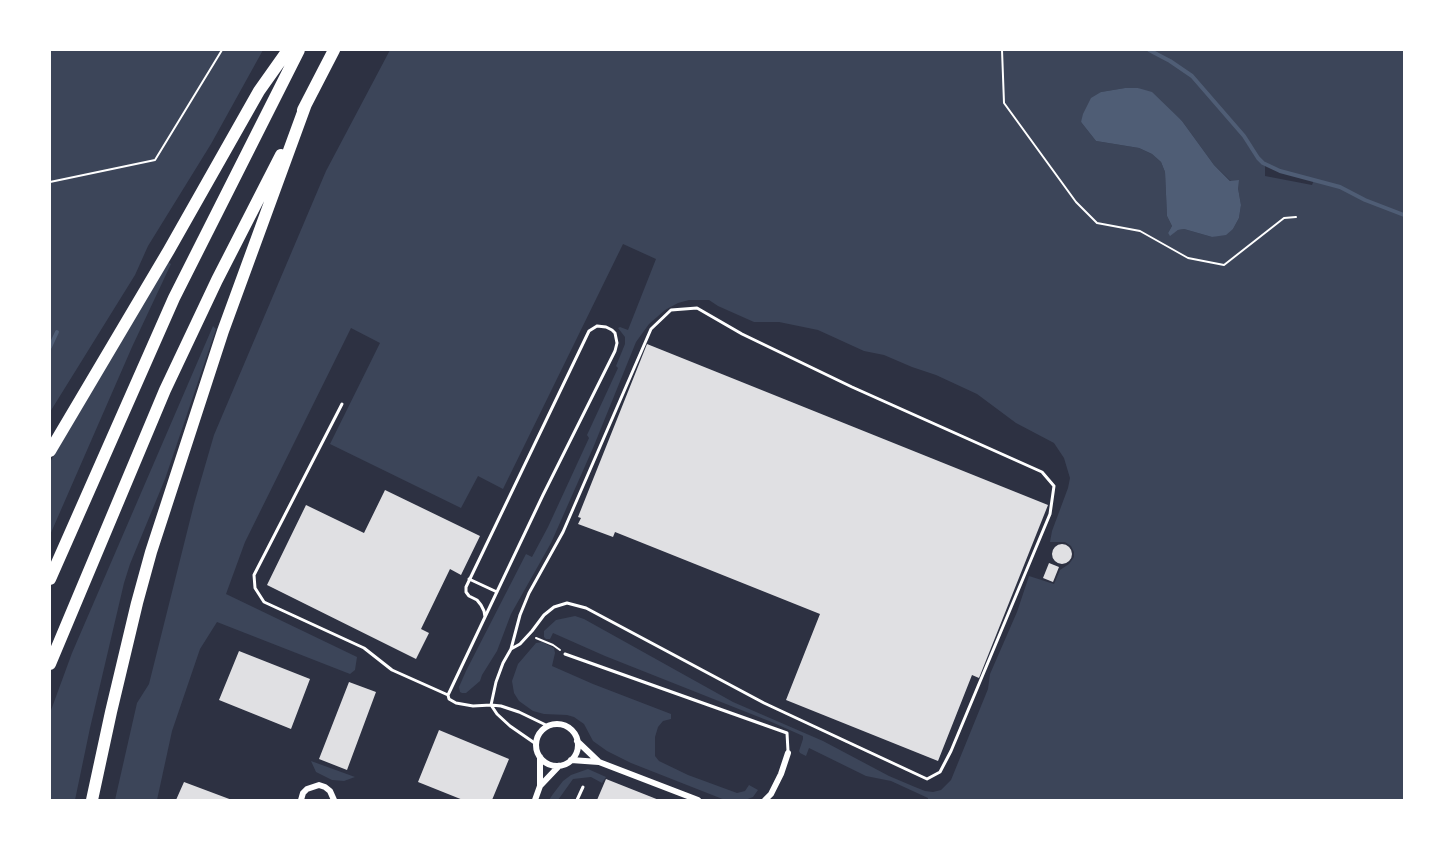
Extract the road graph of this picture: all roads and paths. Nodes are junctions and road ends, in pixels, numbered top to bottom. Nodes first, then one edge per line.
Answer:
1 (222, 50) edge
2 (288, 50) edge
3 (300, 50) edge
4 (334, 50) edge
5 (1002, 50) edge
6 (306, 104) junction
7 (50, 182) edge
8 (1296, 217) dead end
9 (342, 404) dead end
10 (50, 451) edge
11 (50, 579) edge
12 (469, 579) junction
13 (497, 592) junction
14 (485, 617) junction
15 (528, 635) junction
16 (511, 649) junction
17 (565, 654) joint
18 (50, 664) edge
19 (448, 695) junction
20 (491, 705) junction
21 (548, 726) junction
22 (577, 741) junction
23 (536, 744) junction
24 (788, 753) joint
25 (540, 758) junction
26 (571, 760) junction
27 (599, 762) junction
28 (560, 765) junction
29 (540, 786) junction
30 (583, 787) dead end
31 (92, 801) edge
32 (301, 801) edge
33 (334, 801) edge
34 (535, 801) edge
35 (577, 801) edge
36 (698, 801) edge
37 (765, 801) edge

1 - 7 path
2 - 10 highway
3 - 11 highway
4 - 6 highway
5 - 8 path
6 - 18 highway
6 - 31 highway
9 - 19 lane
12 - 13 lane
12 - 13 lane
12 - 14 lane
13 - 14 lane
14 - 19 lane
15 - 16 lane
15 - 16 lane
15 - 17 path
16 - 20 lane
17 - 24 lane
19 - 20 lane
20 - 21 lane
20 - 23 lane
21 - 22 street
21 - 23 street
22 - 26 street
22 - 27 street
23 - 25 street
24 - 37 street
25 - 28 street
25 - 29 street
26 - 27 street
26 - 28 street
27 - 36 street
28 - 29 street
29 - 34 street
30 - 35 lane
32 - 33 street

